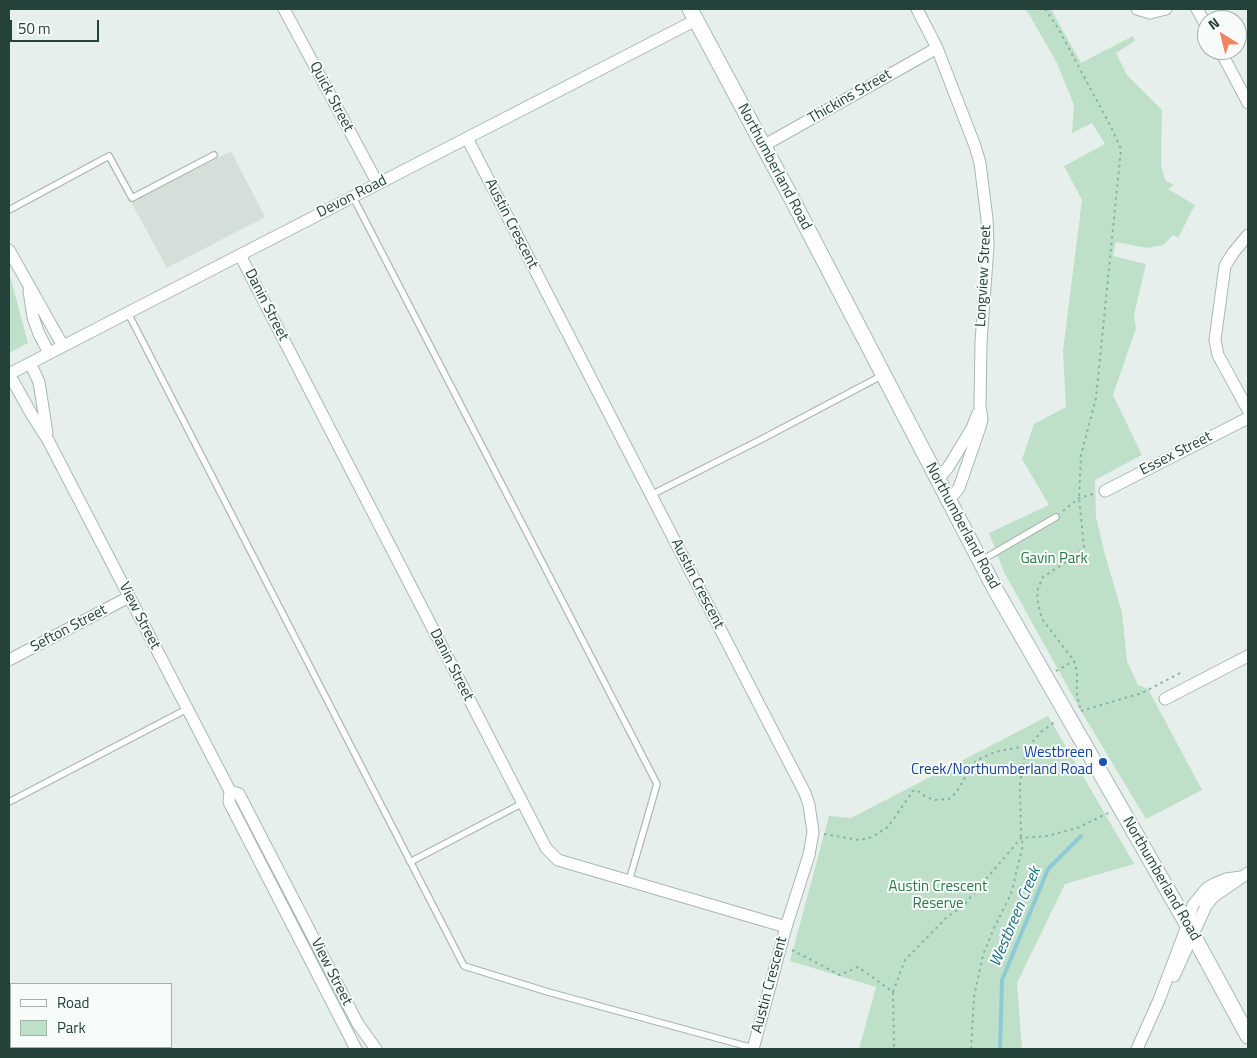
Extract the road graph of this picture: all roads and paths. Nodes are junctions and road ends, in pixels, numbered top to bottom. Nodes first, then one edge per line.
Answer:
1 (284, 9) edge
2 (917, 9) edge
3 (1045, 9) edge
4 (1137, 9) edge
5 (1166, 9) edge
6 (693, 14) edge
7 (937, 48) junction
8 (1225, 60) edge
9 (1248, 103) edge
10 (467, 138) junction
11 (763, 146) junction
12 (214, 155) dead end
13 (378, 184) junction
14 (353, 197) junction
15 (9, 210) edge
16 (1248, 235) edge
17 (9, 250) edge
18 (240, 255) junction
19 (29, 287) junction
20 (128, 313) junction
21 (63, 346) junction
22 (49, 353) junction
23 (30, 363) junction
24 (9, 374) edge
25 (883, 375) junction
26 (980, 406) junction
27 (1248, 410) edge
28 (1248, 418) edge
29 (48, 440) junction
30 (938, 480) junction
31 (1105, 491) joint
32 (651, 494) junction
33 (948, 498) junction
34 (1078, 498) junction
35 (1056, 517) joint
36 (980, 561) junction
37 (129, 597) junction
38 (1248, 656) edge
39 (9, 660) edge
40 (1074, 661) junction
41 (1182, 672) dead end
42 (1045, 677) junction
43 (1165, 699) dead end
44 (187, 709) junction
45 (1069, 718) junction
46 (1030, 745) junction
47 (230, 791) junction
48 (9, 802) edge
49 (522, 803) junction
50 (1121, 808) junction
51 (813, 832) junction
52 (1021, 838) junction
53 (410, 862) junction
54 (1245, 875) edge
55 (629, 881) junction
56 (1186, 922) junction
57 (786, 927) junction
58 (1194, 936) junction
59 (782, 944) junction
60 (892, 992) junction
61 (1159, 1000) junction
62 (1248, 1036) edge
63 (356, 1049) edge
64 (376, 1049) edge
65 (753, 1049) edge
66 (894, 1049) edge
67 (971, 1049) edge
68 (1137, 1049) edge

1 - 13 street, Quick Street
2 - 7 street, Longview Street
3 - 34 path
4 - 5 street
6 - 10 street, Devon Road
6 - 11 street, Northumberland Road
7 - 11 street, Thickins Street
7 - 26 street, Longview Street
8 - 9 street
10 - 13 street, Devon Road
10 - 32 street, Austin Crescent
11 - 25 street, Northumberland Road
12 - 15 lane
13 - 14 street, Devon Road
14 - 18 street, Devon Road
14 - 55 lane
16 - 27 street
17 - 19 street
18 - 20 street, Devon Road
18 - 49 street, Danin Street
19 - 21 street
19 - 22 street
20 - 21 street, Devon Road
20 - 53 lane
21 - 22 street, Devon Road
22 - 23 street, Devon Road
23 - 24 street, Devon Road
23 - 29 street, View Street
24 - 29 street, View Street
25 - 30 street, Northumberland Road
25 - 32 lane
26 - 30 street, Longview Street
26 - 33 street, Longview Street
28 - 31 street, Essex Street
29 - 37 street, View Street
30 - 33 street, Northumberland Road
31 - 34 path
32 - 51 street, Austin Crescent
33 - 36 street, Northumberland Road
34 - 35 path
34 - 40 path
35 - 36 lane
36 - 42 street, Northumberland Road
37 - 39 street, Sefton Street
37 - 44 street, View Street
38 - 43 street
40 - 41 path
40 - 42 path
42 - 45 street, Northumberland Road
44 - 47 street, View Street
44 - 48 lane
45 - 46 path
45 - 50 street, Northumberland Road
46 - 51 path
46 - 52 path
47 - 63 street, View Street
47 - 64 street, View Street
49 - 53 lane
49 - 55 street, Danin Street
50 - 52 path
50 - 56 street, Northumberland Road
51 - 57 street, Austin Crescent
52 - 60 path
52 - 67 path
53 - 65 lane
54 - 56 street
54 - 58 street
55 - 57 street, Danin Street
56 - 58 street, Northumberland Road
56 - 61 street
57 - 59 street, Austin Crescent
58 - 61 street
58 - 62 street, Northumberland Road
59 - 60 path
59 - 65 street, Austin Crescent
60 - 66 path
61 - 68 street

